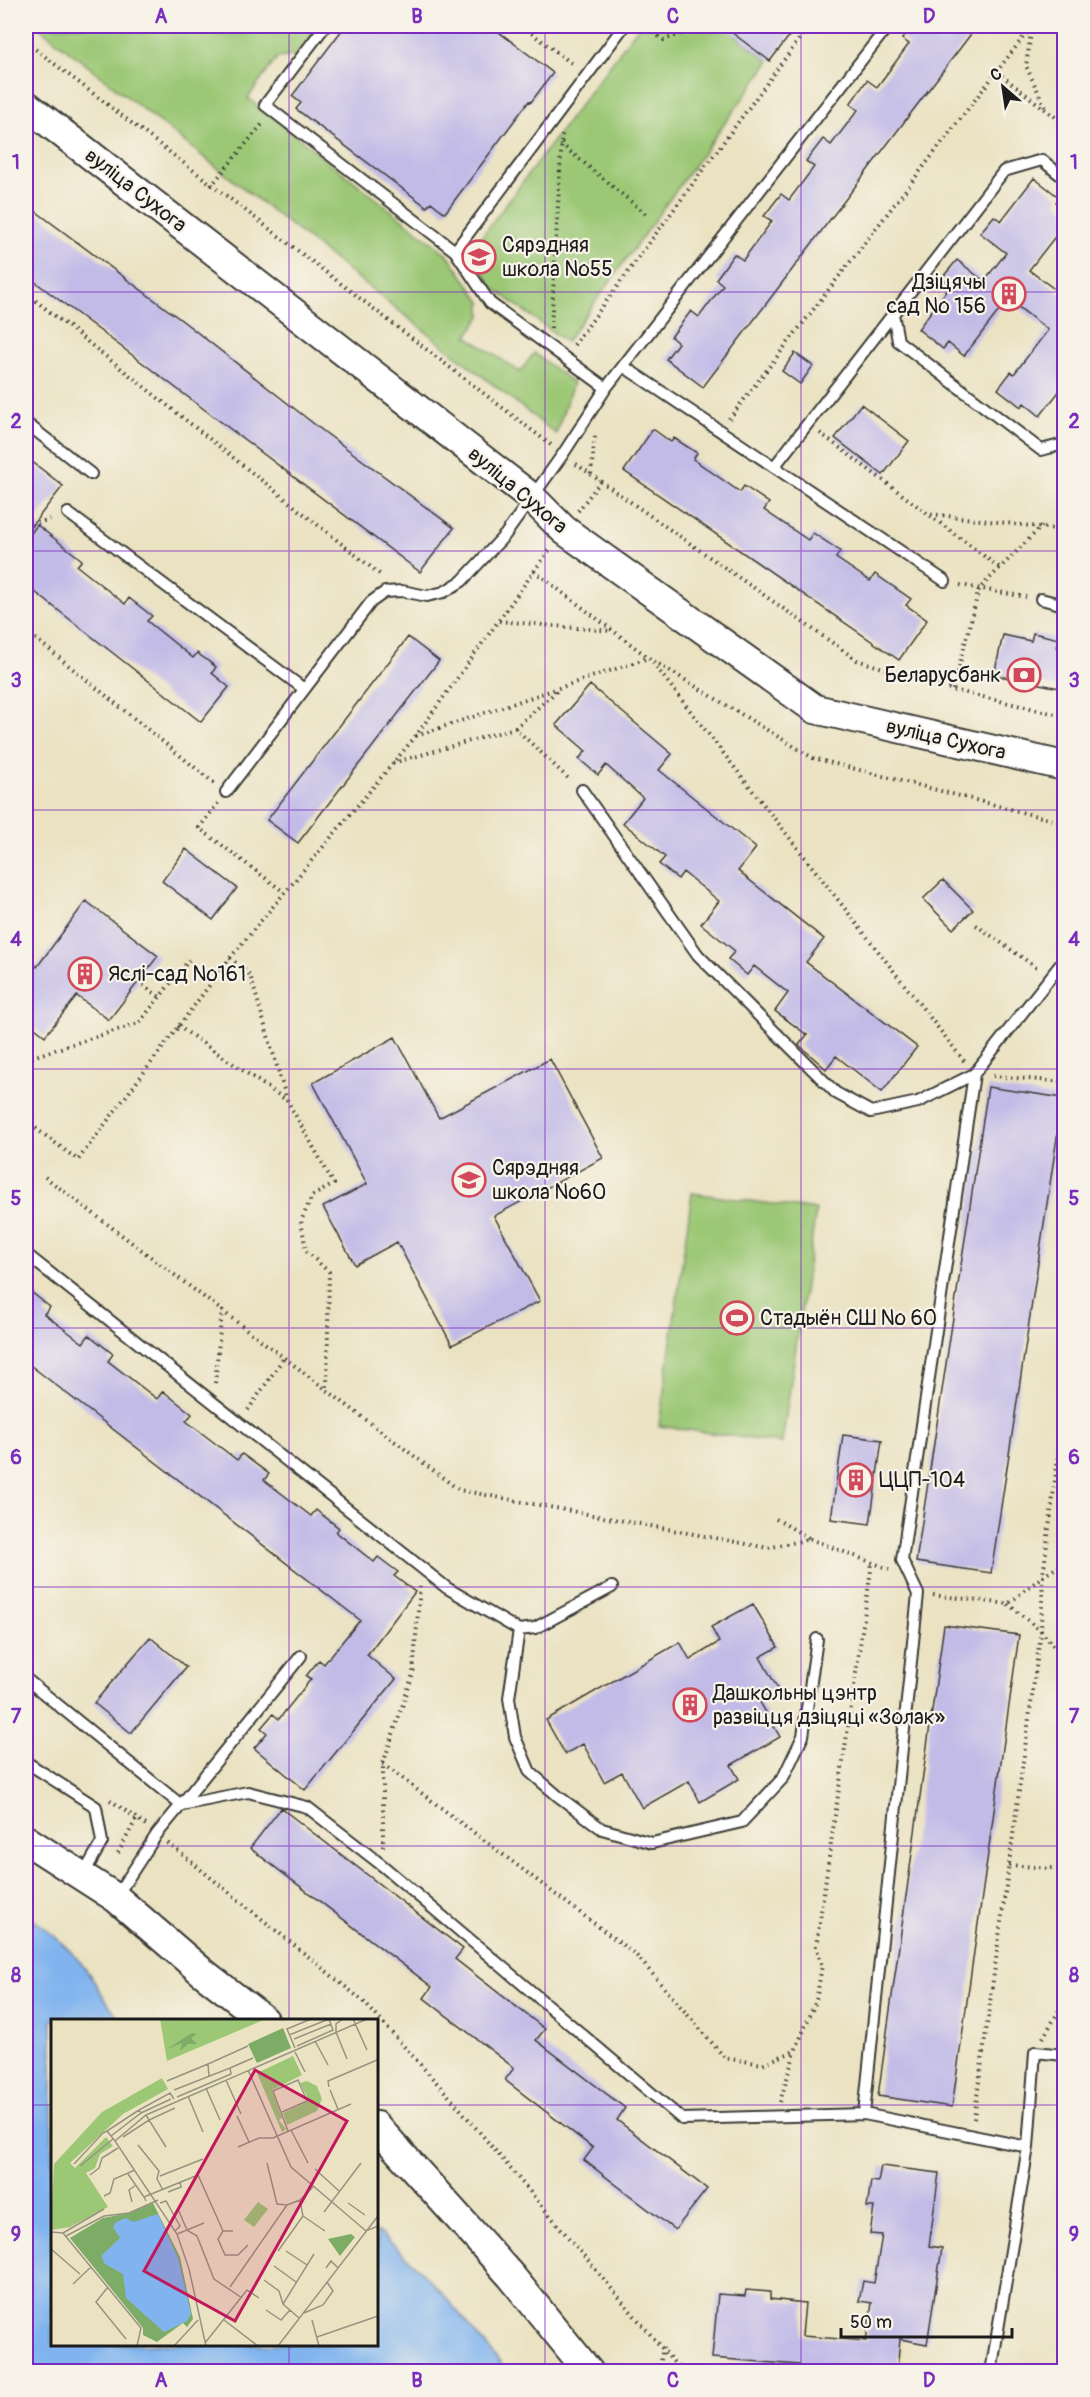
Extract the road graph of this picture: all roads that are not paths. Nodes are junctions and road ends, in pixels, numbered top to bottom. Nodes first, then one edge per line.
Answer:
1 (325, 26) edge
2 (624, 26) edge
3 (888, 26) edge
4 (26, 105) edge
5 (1065, 178) edge
6 (455, 251) junction
7 (893, 314) junction
8 (623, 366) junction
9 (606, 388) junction
10 (26, 423) edge
11 (1065, 444) edge
12 (774, 466) junction
13 (91, 474) dead end
14 (531, 497) junction
15 (68, 513) road end
16 (945, 581) road end
17 (1041, 599) road end
18 (1065, 605) edge
19 (304, 689) junction
20 (1065, 766) edge
21 (582, 790) road end
22 (226, 792) road end
23 (1065, 960) edge
24 (974, 1074) junction
25 (26, 1254) edge
26 (612, 1587) dead end
27 (519, 1630) junction
28 (817, 1639) dead end
29 (301, 1656) dead end
30 (26, 1679) edge
31 (26, 1762) edge
32 (181, 1805) junction
33 (26, 1840) edge
34 (81, 1877) junction
35 (116, 1898) junction
36 (263, 2019) edge
37 (1065, 2055) edge
38 (864, 2114) junction
39 (378, 2128) edge
40 (1028, 2147) junction
41 (589, 2372) edge
42 (991, 2372) edge

1 - 6 lane
2 - 6 lane
3 - 8 lane
4 - 14 street, вуліца Сухога
5 - 7 lane
6 - 9 lane
7 - 11 lane
7 - 12 lane
8 - 9 lane
8 - 12 lane
9 - 14 lane
10 - 13 lane
12 - 16 lane
14 - 19 lane
14 - 20 street, вуліца Сухога
15 - 19 lane
17 - 18 lane
19 - 22 lane
21 - 24 lane
23 - 24 lane
24 - 38 lane
25 - 27 lane
26 - 27 lane
27 - 28 lane
29 - 32 lane
30 - 32 lane
31 - 34 lane
32 - 35 lane
32 - 38 lane
33 - 34 street
34 - 35 street
35 - 36 street
37 - 40 lane
38 - 40 lane
39 - 41 street
40 - 42 lane

